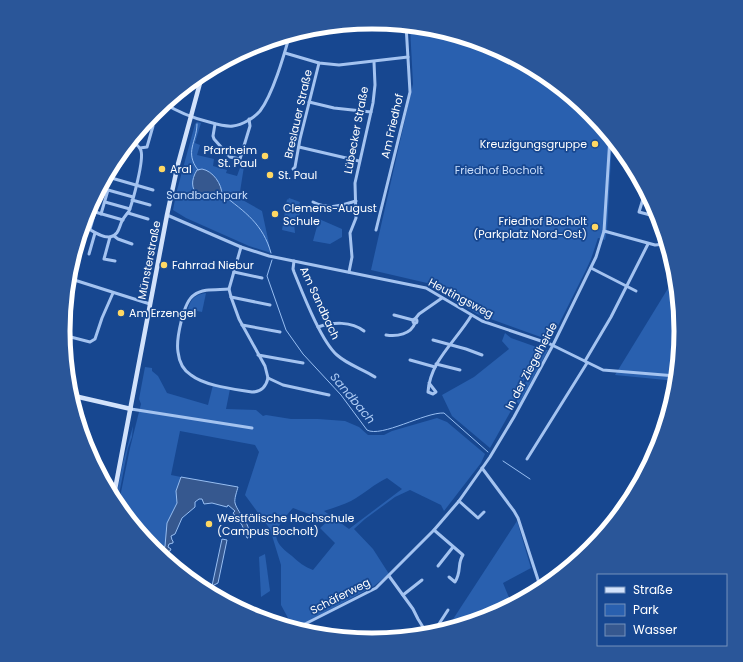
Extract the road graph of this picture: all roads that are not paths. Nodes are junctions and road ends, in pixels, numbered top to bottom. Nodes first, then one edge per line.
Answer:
1 (406, 32) edge
2 (288, 40) edge
3 (285, 53) junction
4 (408, 58) junction
5 (374, 62) junction
6 (319, 63) junction
7 (200, 83) edge
8 (309, 102) junction
9 (170, 106) edge
10 (371, 112) junction
11 (190, 117) junction
12 (249, 119) junction
13 (215, 124) junction
14 (153, 126) dead end
15 (135, 143) edge
16 (609, 145) edge
17 (299, 147) junction
18 (140, 148) junction
19 (359, 161) junction
20 (293, 169) dead end
21 (111, 178) edge
22 (136, 185) junction
23 (107, 187) edge
24 (106, 190) junction
25 (153, 190) dead end
26 (133, 199) junction
27 (643, 199) edge
28 (356, 201) junction
29 (104, 202) junction
30 (313, 202) dead end
31 (150, 205) dead end
32 (130, 209) junction
33 (649, 211) edge
34 (128, 213) junction
35 (101, 214) junction
36 (648, 214) junction
37 (167, 215) junction
38 (651, 215) edge
39 (148, 219) dead end
40 (122, 220) junction
41 (90, 229) joint
42 (376, 230) dead end
43 (604, 231) junction
44 (95, 233) junction
45 (114, 236) junction
46 (110, 237) junction
47 (132, 244) dead end
48 (648, 244) junction
49 (660, 245) edge
50 (241, 247) junction
51 (89, 254) dead end
52 (115, 261) dead end
53 (294, 261) junction
54 (591, 268) junction
55 (234, 272) junction
56 (349, 272) junction
57 (262, 278) dead end
58 (74, 280) edge
59 (627, 286) junction
60 (229, 289) junction
61 (636, 290) dead end
62 (113, 293) junction
63 (231, 297) junction
64 (442, 298) junction
65 (150, 304) junction
66 (270, 305) dead end
67 (394, 315) dead end
68 (471, 316) junction
69 (414, 320) junction
70 (242, 325) junction
71 (318, 326) junction
72 (364, 331) dead end
73 (280, 332) dead end
74 (386, 335) dead end
75 (70, 337) edge
76 (433, 340) dead end
77 (450, 344) junction
78 (553, 345) junction
79 (258, 355) junction
80 (482, 355) dead end
81 (410, 360) dead end
82 (586, 362) junction
83 (303, 363) dead end
84 (436, 365) junction
85 (460, 370) dead end
86 (670, 376) edge
87 (375, 377) dead end
88 (268, 378) junction
89 (429, 383) dead end
90 (329, 395) dead end
91 (77, 397) edge
92 (131, 409) junction
93 (252, 428) dead end
94 (528, 459) dead end
95 (482, 468) junction
96 (478, 475) joint
97 (115, 490) edge
98 (459, 501) junction
99 (484, 512) dead end
100 (434, 530) junction
101 (453, 547) junction
102 (438, 566) dead end
103 (389, 576) junction
104 (449, 577) dead end
105 (422, 580) dead end
106 (539, 582) edge
107 (403, 595) junction
108 (448, 610) dead end
109 (302, 625) edge
110 (437, 626) edge
111 (424, 628) edge

1 - 4 street, Am Friedhof
2 - 3 street
3 - 6 street
3 - 12 street
4 - 5 street
4 - 42 street, Am Friedhof
5 - 6 street
5 - 10 street, Lübecker Straße
6 - 8 street, Breslauer Straße
7 - 11 main road, Münsterstraße
8 - 10 street
8 - 17 street, Breslauer Straße
9 - 11 street
10 - 19 street, Lübecker Straße
11 - 13 street
11 - 37 main road, Münsterstraße
12 - 13 street
12 - 13 street
14 - 18 street
15 - 18 street
16 - 43 street, In der Ziegelheide
17 - 19 street
17 - 20 street, Breslauer Straße
18 - 22 street
19 - 28 street, Lübecker Straße
21 - 22 street
22 - 25 street
22 - 26 street
23 - 24 street
24 - 26 street
24 - 29 street
26 - 31 street
26 - 32 street
27 - 36 street
28 - 30 street
28 - 56 street, Lübecker Straße
29 - 32 street
29 - 35 street
32 - 34 street
33 - 36 street
34 - 39 street
34 - 40 street
35 - 40 street
35 - 41 street
36 - 38 street
37 - 50 street, Heutingsweg
37 - 65 main road, Münsterstraße
40 - 45 street
41 - 44 street
43 - 48 street
43 - 54 street, In der Ziegelheide
44 - 46 street
44 - 51 street
45 - 46 street
45 - 47 street
46 - 52 street
48 - 49 street
48 - 59 street
50 - 53 street, Heutingsweg
50 - 55 street
53 - 56 street, Heutingsweg
53 - 71 street, Am Sandbach
54 - 59 street
54 - 78 street, In der Ziegelheide
55 - 57 street
55 - 60 street
56 - 64 street, Heutingsweg
58 - 62 street
59 - 61 street
59 - 82 street
60 - 63 street
60 - 88 street
62 - 65 street
62 - 75 street
63 - 66 street
63 - 70 street
64 - 68 street, Heutingsweg
64 - 69 street
65 - 92 main road, Münsterstraße
67 - 69 street
68 - 77 street
68 - 78 street, Heutingsweg
69 - 74 street
70 - 73 street
70 - 79 street
71 - 72 street
71 - 87 street, Am Sandbach
76 - 77 street
77 - 80 street
77 - 84 street
78 - 82 street, Heutingsweg
78 - 95 street, In der Ziegelheide
79 - 83 street
79 - 88 street
81 - 84 street
82 - 86 street, Heutingsweg
82 - 94 street
84 - 85 street
84 - 89 street
88 - 90 street
91 - 92 main road
92 - 93 street
92 - 97 main road, Münsterstraße
95 - 96 street, In der Ziegelheide
95 - 106 street
96 - 98 street, Schäferweg
98 - 99 street
98 - 100 street, Schäferweg
100 - 101 street
100 - 103 street, Schäferweg
101 - 102 street
101 - 104 street
103 - 107 street
103 - 109 street, Schäferweg
105 - 107 street
107 - 111 street
108 - 110 street

